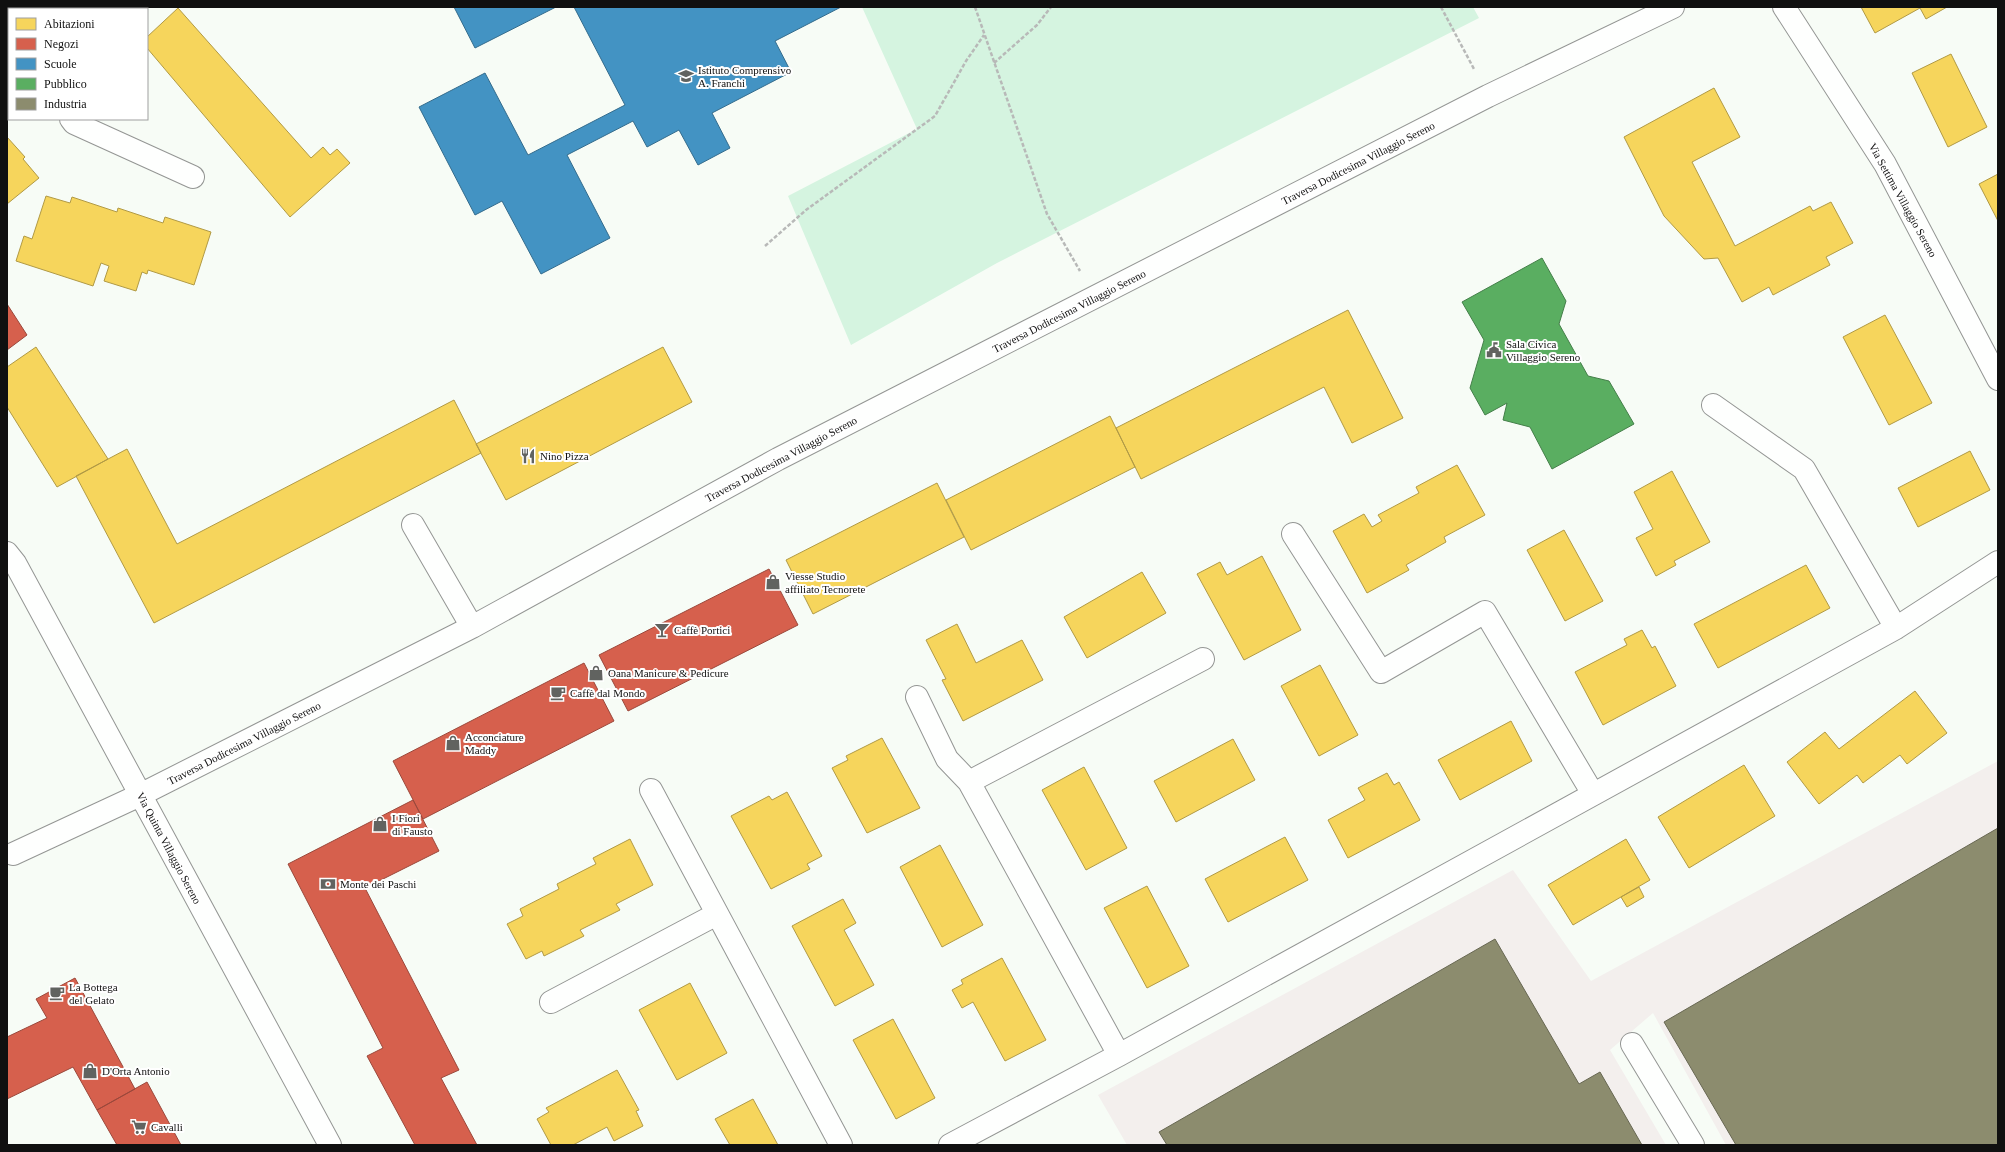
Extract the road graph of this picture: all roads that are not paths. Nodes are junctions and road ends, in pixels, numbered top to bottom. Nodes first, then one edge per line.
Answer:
1 (1673, 7) edge
2 (1784, 7) edge
3 (72, 120) edge
4 (194, 176) dead end
5 (1998, 379) edge
6 (1713, 405) dead end
7 (414, 525) dead end
8 (1293, 534) dead end
9 (7, 553) edge
10 (1998, 562) edge
11 (472, 627) junction
12 (1896, 628) junction
13 (1203, 659) dead end
14 (917, 697) dead end
15 (969, 782) junction
16 (651, 790) dead end
17 (1593, 794) junction
18 (140, 796) junction
19 (13, 854) dead end
20 (716, 914) junction
21 (551, 1002) dead end
22 (1632, 1044) dead end
23 (1119, 1055) junction
24 (330, 1145) edge
25 (841, 1145) edge
26 (950, 1145) edge
27 (1693, 1145) edge

1 - 11 street, Traversa Dodicesima Villaggio Sereno
2 - 5 street, Via Settima Villaggio Sereno
3 - 4 street
6 - 12 street
7 - 11 street
8 - 17 street
9 - 18 street, Via Quinta Villaggio Sereno
10 - 12 street
11 - 18 street, Traversa Dodicesima Villaggio Sereno
12 - 17 street
13 - 15 street
14 - 15 street
15 - 23 street
16 - 20 street
17 - 23 street
18 - 19 street, Traversa Dodicesima Villaggio Sereno
18 - 24 street, Via Quinta Villaggio Sereno
20 - 21 street
20 - 25 street
22 - 27 street
23 - 26 street

